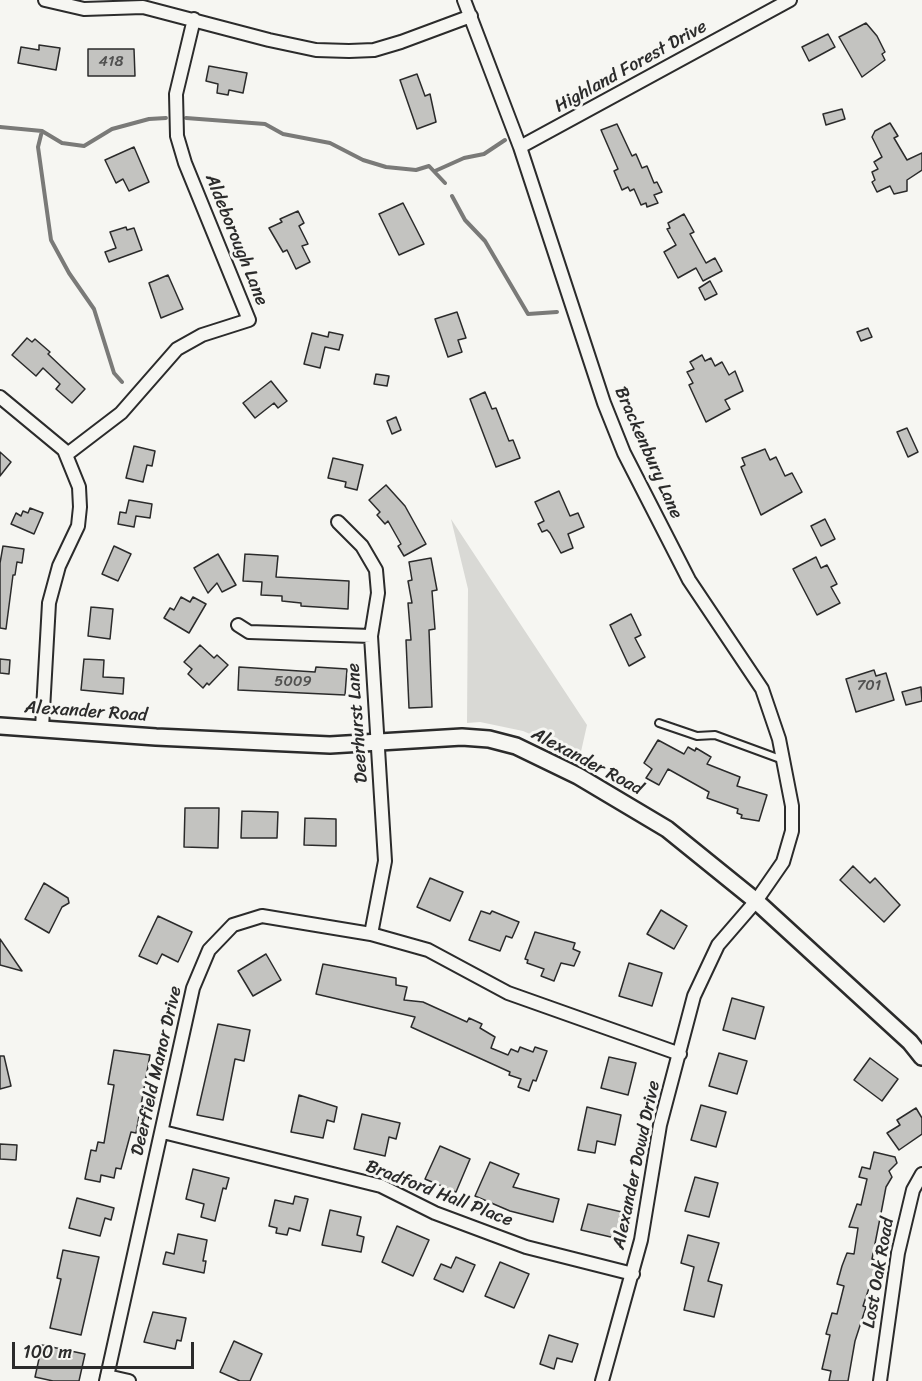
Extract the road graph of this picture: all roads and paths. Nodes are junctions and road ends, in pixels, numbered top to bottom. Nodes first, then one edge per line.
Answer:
1 (45, 0) edge
2 (464, 0) edge
3 (790, 0) edge
4 (471, 16) junction
5 (194, 19) junction
6 (520, 147) junction
7 (0, 397) edge
8 (66, 455) junction
9 (339, 522) dead end
10 (238, 625) dead end
11 (371, 636) junction
12 (659, 723) dead end
13 (0, 726) edge
14 (42, 728) junction
15 (377, 744) junction
16 (784, 760) junction
17 (756, 902) junction
18 (371, 934) junction
19 (680, 1054) junction
20 (922, 1057) edge
21 (163, 1132) junction
22 (922, 1174) edge
23 (633, 1274) junction
24 (107, 1379) edge
25 (129, 1381) edge
26 (602, 1381) edge
27 (880, 1381) edge

1 - 5 street
2 - 4 street, Brackenbury Lane
3 - 6 street, Highland Forest Drive
4 - 5 street
4 - 6 street, Brackenbury Lane
5 - 8 street, Aldeborough Lane
6 - 16 street, Brackenbury Lane
7 - 8 street
8 - 14 street
9 - 11 street, Deerhurst Lane
10 - 11 street
11 - 15 street, Deerhurst Lane
12 - 16 lane
13 - 14 street, Alexander Road
14 - 15 street, Alexander Road
15 - 17 street, Alexander Road
15 - 18 street, Deerhurst Lane
16 - 17 street, Brackenbury Lane
17 - 19 street, Alexander Dowd Drive
17 - 20 street, Alexander Road
18 - 19 street, Deerfield Manor Drive
18 - 21 street, Deerfield Manor Drive
19 - 23 street, Alexander Dowd Drive
21 - 23 street, Bradford Hall Place
21 - 24 street, Deerfield Manor Drive
22 - 27 street, Lost Oak Road
23 - 26 street, Alexander Dowd Drive
24 - 25 street

